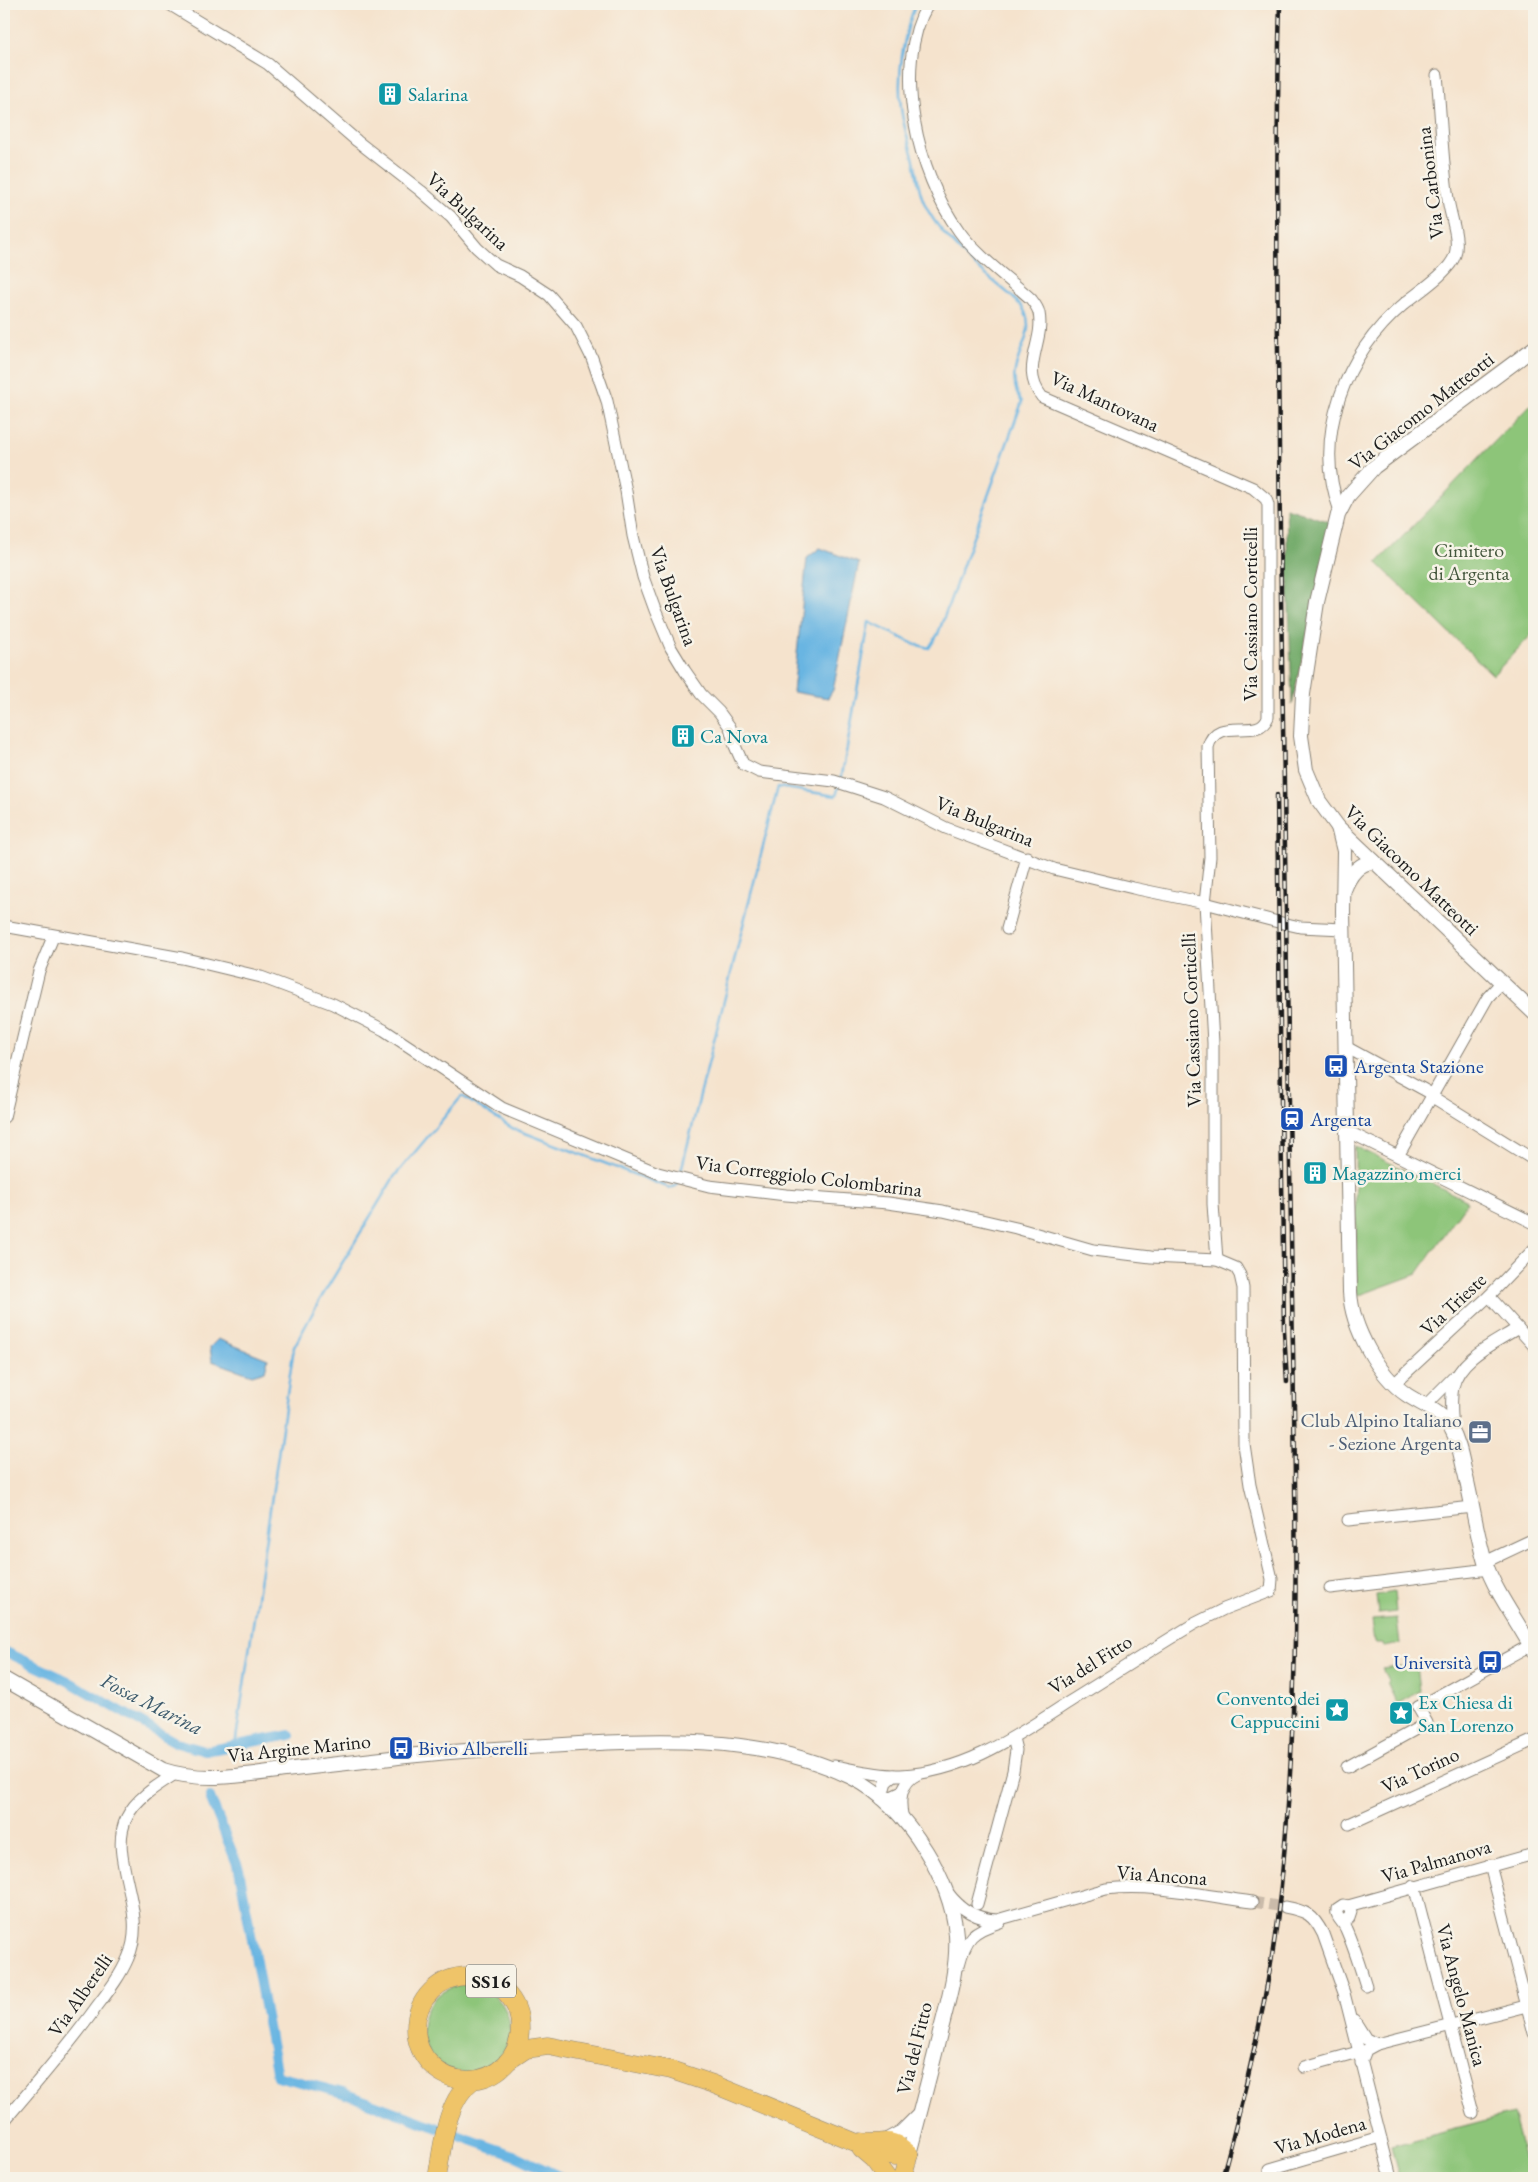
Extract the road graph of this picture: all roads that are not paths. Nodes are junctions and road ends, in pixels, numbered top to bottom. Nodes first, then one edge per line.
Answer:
1 (169, 4) edge
2 (928, 4) edge
3 (1437, 75) dead end
4 (1534, 348) edge
5 (1253, 488) joint
6 (1340, 511) junction
7 (1338, 827) junction
8 (1027, 857) junction
9 (1372, 862) junction
10 (1206, 903) junction
11 (1343, 911) junction
12 (4, 926) edge
13 (1007, 929) dead end
14 (1343, 929) junction
15 (53, 936) junction
16 (1501, 983) junction
17 (1534, 1013) edge
18 (1346, 1047) junction
19 (1432, 1095) junction
20 (4, 1117) edge
21 (1347, 1132) junction
22 (1398, 1156) junction
23 (1534, 1160) edge
24 (1534, 1224) edge
25 (1534, 1249) edge
26 (1217, 1260) junction
27 (1489, 1296) junction
28 (1518, 1328) junction
29 (1534, 1346) edge
30 (1458, 1373) junction
31 (1395, 1384) junction
32 (1425, 1406) junction
33 (1453, 1432) junction
34 (1473, 1507) junction
35 (1348, 1520) dead end
36 (1534, 1539) edge
37 (1487, 1566) junction
38 (1330, 1588) dead end
39 (1533, 1647) edge
40 (4, 1678) edge
41 (1013, 1738) junction
42 (1534, 1740) edge
43 (813, 1762) junction
44 (1347, 1767) dead end
45 (924, 1772) junction
46 (175, 1774) junction
47 (894, 1775) junction
48 (902, 1792) junction
49 (881, 1799) junction
50 (903, 1820) junction
51 (1349, 1824) dead end
52 (1534, 1854) edge
53 (1490, 1865) junction
54 (1414, 1886) junction
55 (944, 1888) junction
56 (1252, 1902) tunnel mouth
57 (1285, 1907) tunnel mouth
58 (976, 1910) junction
59 (1013, 1916) junction
60 (954, 1927) junction
61 (979, 1930) junction
62 (954, 1976) junction
63 (1366, 1986) dead end
64 (1344, 1993) junction
65 (1531, 2004) edge
66 (520, 2021) junction
67 (1450, 2025) junction
68 (1534, 2032) edge
69 (1377, 2044) junction
70 (567, 2048) junction
71 (1358, 2052) junction
72 (508, 2061) junction
73 (1304, 2067) dead end
74 (438, 2071) junction
75 (474, 2080) junction
76 (1473, 2113) dead end
77 (919, 2115) junction
78 (448, 2121) junction
79 (4, 2122) edge
80 (1380, 2138) junction
81 (849, 2139) junction
82 (887, 2140) junction
83 (909, 2154) junction
84 (1270, 2169) dead end
85 (437, 2178) edge
86 (887, 2178) edge
87 (902, 2178) edge
88 (1391, 2178) edge

1 - 8 street, Via Bulgarina
2 - 5 street, Via Mantovana
3 - 6 street, Via Carbonina
4 - 6 street, Via Giacomo Matteotti
5 - 10 street, Via Cassiano Corticelli
6 - 7 street, Via Giacomo Matteotti
7 - 9 street, Via Giacomo Matteotti
7 - 11 street
8 - 10 street, Via Bulgarina
8 - 13 street
9 - 11 street
9 - 16 street, Via Giacomo Matteotti
10 - 14 street, Via Bulgarina
10 - 26 street, Via Cassiano Corticelli
11 - 14 street
12 - 15 street, Via Correggiolo Colombarina
14 - 18 street
15 - 20 street
15 - 26 street, Via Correggiolo Colombarina
16 - 17 street, Via Giacomo Matteotti
16 - 19 street
18 - 19 street
18 - 21 street
19 - 22 street
19 - 23 street
21 - 22 street
21 - 31 street
22 - 24 street
25 - 27 street, Via Trieste
26 - 41 street, Via del Fitto
27 - 28 street
27 - 31 street, Via Trieste
28 - 29 street
28 - 30 street
30 - 32 street
30 - 33 street
31 - 32 street
32 - 33 street
33 - 34 street
34 - 35 street
34 - 37 street
36 - 37 street
37 - 38 street
37 - 39 street
39 - 44 street
40 - 46 street, Via Argine Marino
41 - 45 street, Via del Fitto
41 - 58 street
42 - 51 street, Via Torino
43 - 46 street, Via Argine Marino
43 - 47 street, Via del Fitto
43 - 49 street, Via Argine Marino
45 - 47 street, Via del Fitto
45 - 48 street, Via del Fitto
46 - 79 street, Via Alberelli
47 - 49 street
48 - 49 street, Via del Fitto
48 - 50 street
49 - 50 street, Via del Fitto
50 - 55 street, Via del Fitto
52 - 53 street, Via Palmanova
53 - 54 street, Via Palmanova
53 - 65 street
54 - 63 street, Via Palmanova
54 - 67 street, Via Angelo Manica
55 - 58 street, Via Ancona
55 - 60 street, Via del Fitto
56 - 59 street, Via Ancona
57 - 64 street
58 - 59 street, Via Ancona
58 - 60 street
59 - 61 street, Via Ancona
60 - 61 street, Via Ancona
60 - 62 street, Via del Fitto
61 - 62 street, Via Ancona
62 - 77 street, Via del Fitto
64 - 69 street
64 - 71 street
65 - 67 street
65 - 68 street
66 - 70 main road, SS16
66 - 72 main road, SS16
66 - 74 main road, SS16
67 - 69 street
67 - 76 street, Via Angelo Manica
69 - 71 street
70 - 72 main road, SS16
70 - 81 main road, SS16
71 - 73 street
71 - 80 street
72 - 75 main road, SS16
74 - 75 main road, SS16
74 - 78 main road
75 - 78 main road
77 - 82 street, SS16
77 - 83 street, Via del Fitto
78 - 85 main road
80 - 84 street, Via Modena
80 - 88 street
81 - 82 main road, SS16
81 - 83 main road, SS16
81 - 86 main road, SS16
82 - 83 main road
83 - 87 main road, Via del Fitto

